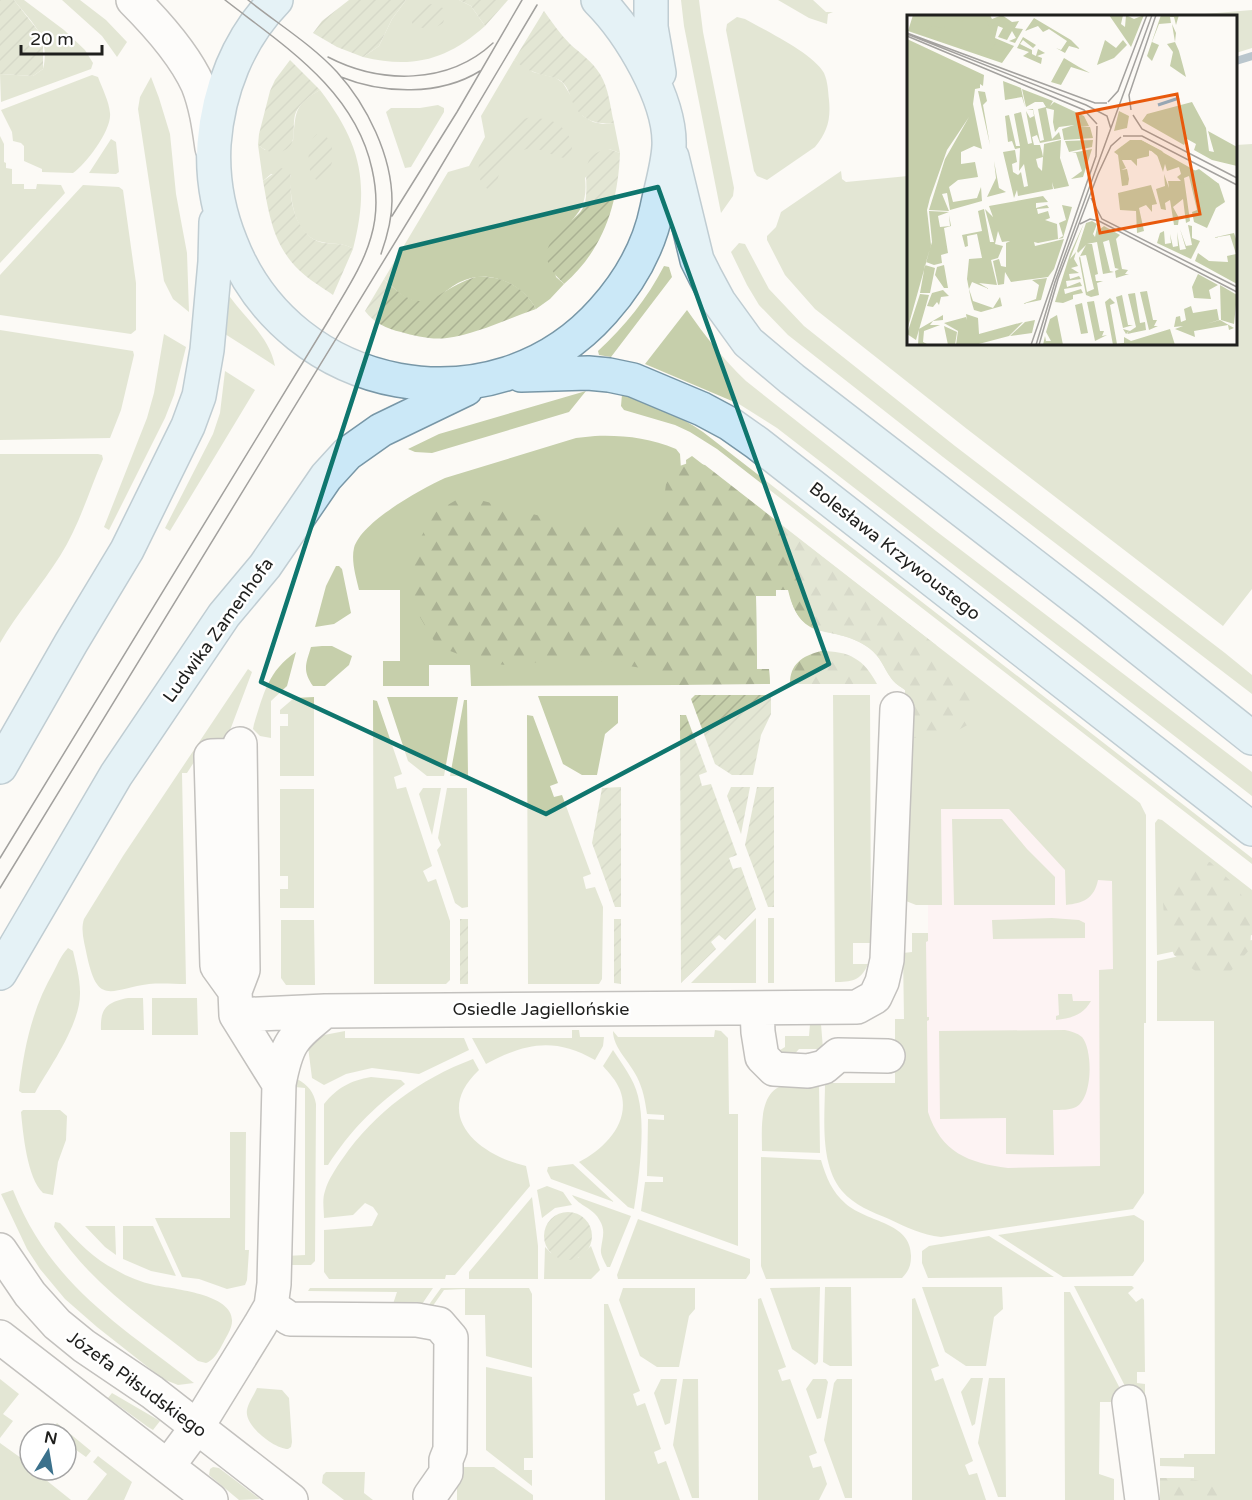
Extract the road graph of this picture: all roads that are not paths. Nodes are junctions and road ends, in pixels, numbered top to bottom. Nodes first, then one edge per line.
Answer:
1 (133, 0) edge
2 (276, 0) edge
3 (598, 0) edge
4 (651, 0) edge
5 (668, 134) junction
6 (215, 179) junction
7 (488, 380) junction
8 (897, 709) dead end
9 (1252, 738) edge
10 (240, 750) dead end
11 (0, 767) edge
12 (1252, 829) edge
13 (0, 973) edge
14 (235, 1003) junction
15 (757, 1008) junction
16 (325, 1011) junction
17 (888, 1056) dead end
18 (279, 1084) junction
19 (0, 1250) edge
20 (271, 1306) junction
21 (3, 1337) edge
22 (1130, 1402) dead end
23 (197, 1427) junction
24 (168, 1466) junction
25 (430, 1496) dead end
26 (211, 1500) edge
27 (291, 1500) edge
28 (1142, 1500) edge

1 - 6 street
2 - 6 main road
3 - 5 main road
4 - 5 main road
5 - 7 main road, Ludwika Zamenhofa
5 - 9 main road
6 - 7 main road, Bolesława Krzywoustego
6 - 11 main road
7 - 12 main road, Bolesława Krzywoustego
7 - 13 main road, Ludwika Zamenhofa
8 - 15 street, Osiedle Jagiellońskie
10 - 14 street
14 - 16 street, Osiedle Jagiellońskie
14 - 18 street
15 - 16 street, Osiedle Jagiellońskie
15 - 17 street
16 - 18 street
18 - 20 street
19 - 23 street, Józefa Piłsudskiego
20 - 23 street
20 - 25 street
21 - 24 street
22 - 28 street
23 - 24 street
23 - 27 street, Józefa Piłsudskiego
24 - 26 street

